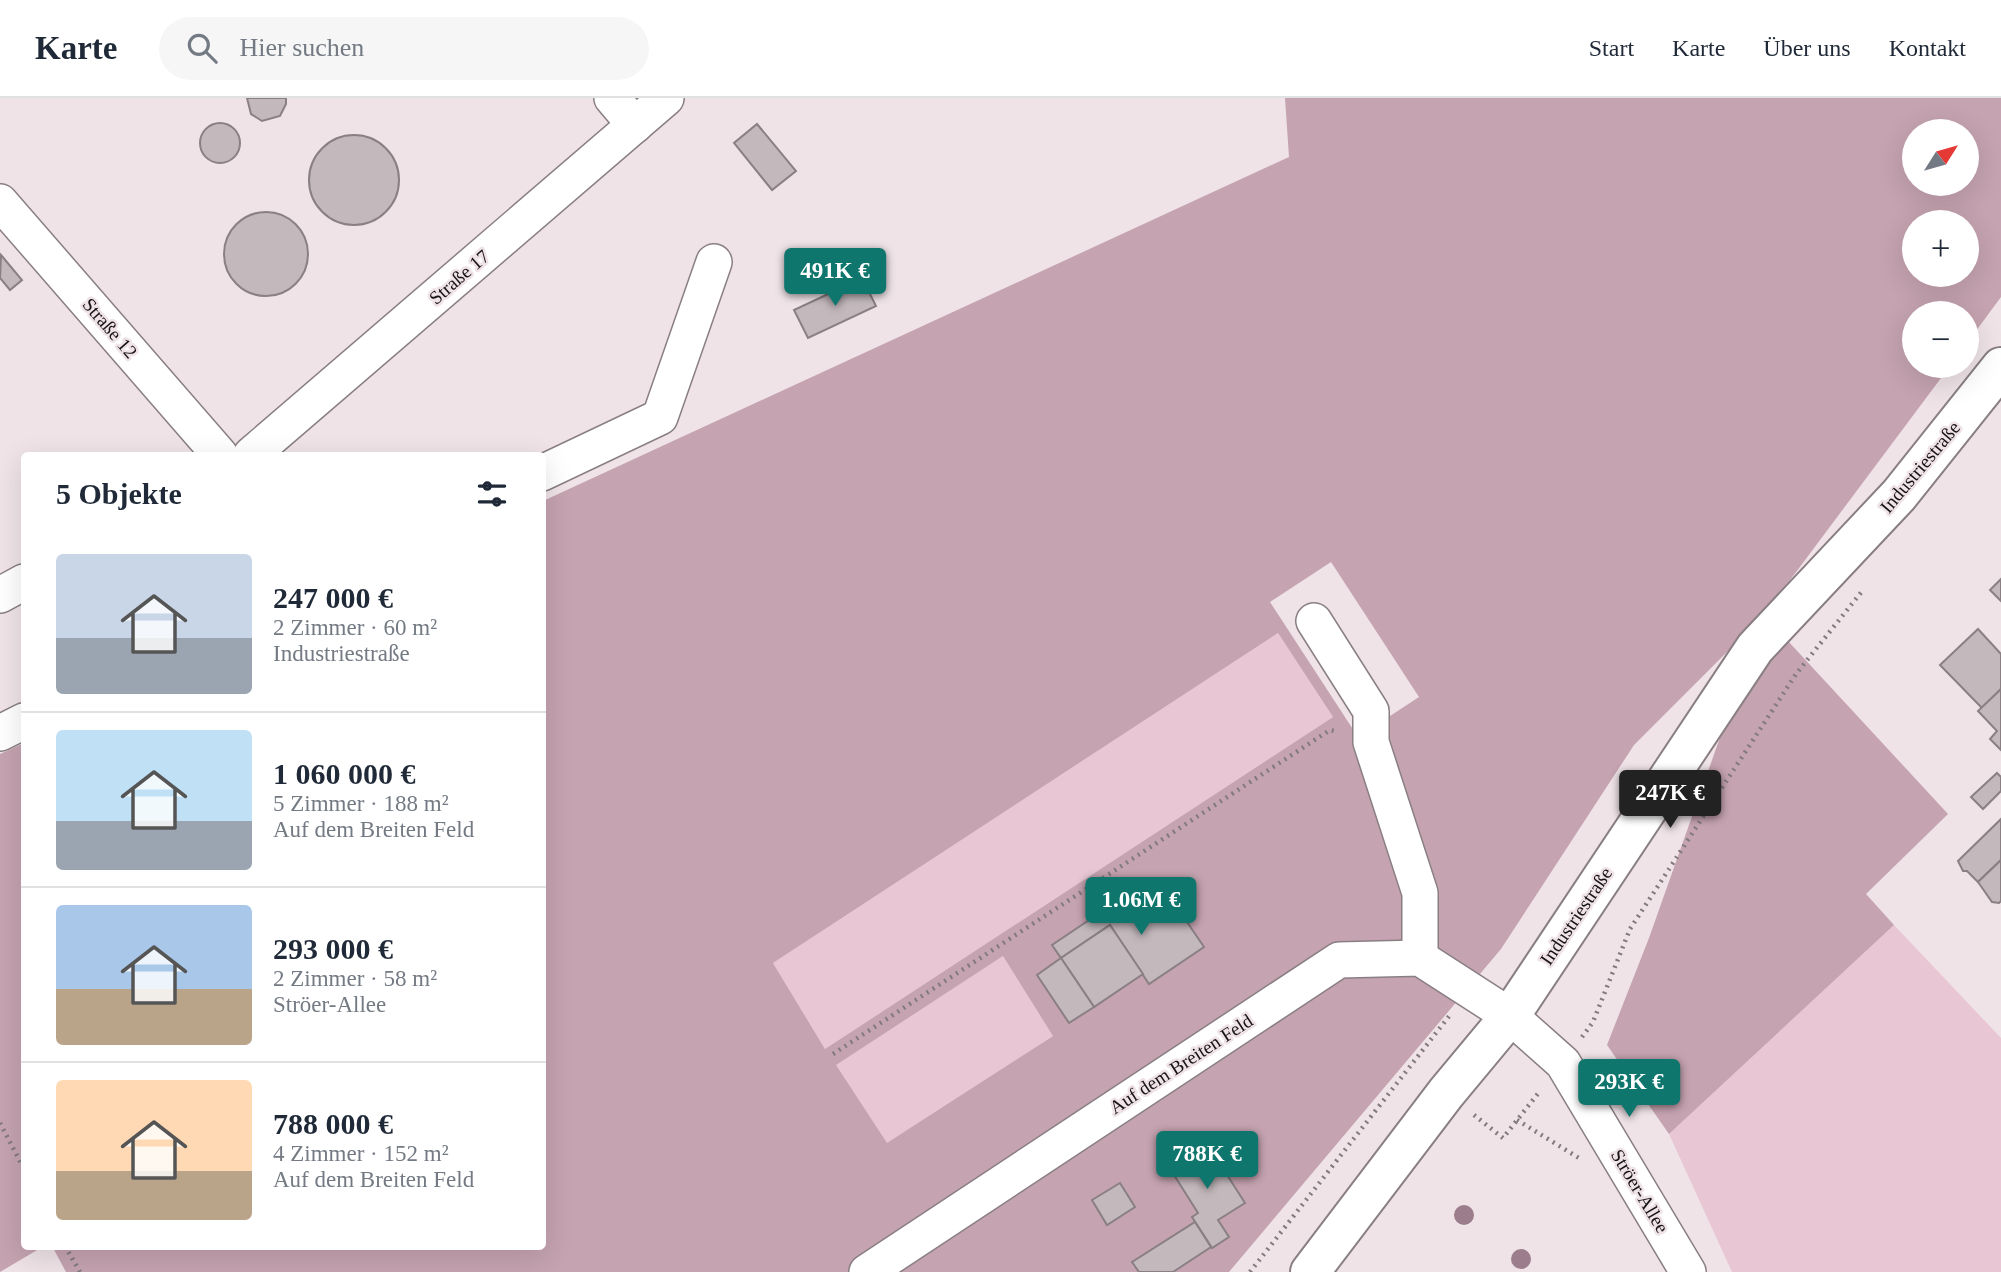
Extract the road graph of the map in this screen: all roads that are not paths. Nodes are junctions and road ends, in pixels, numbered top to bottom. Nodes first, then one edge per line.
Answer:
1 (612, 98) edge
2 (666, 98) edge
3 (635, 125) junction
4 (0, 202) edge
5 (714, 262) dead end
6 (2001, 367) edge
7 (217, 452) edge
8 (254, 452) edge
9 (546, 471) edge
10 (21, 584) edge
11 (0, 595) edge
12 (1314, 621) dead end
13 (21, 722) edge
14 (0, 733) edge
15 (1420, 958) junction
16 (1510, 1016) junction
17 (867, 1272) edge
18 (1310, 1272) edge
19 (1688, 1272) edge

1 - 3 street
2 - 3 street, Straße 17
3 - 8 street, Straße 17
4 - 7 street, Straße 12
5 - 9 street
6 - 16 main road, Industriestraße
10 - 11 street
12 - 15 street
13 - 14 street
15 - 16 street
15 - 17 street, Auf dem Breiten Feld
16 - 18 main road, Industriestraße
16 - 19 street, Ströer-Allee

